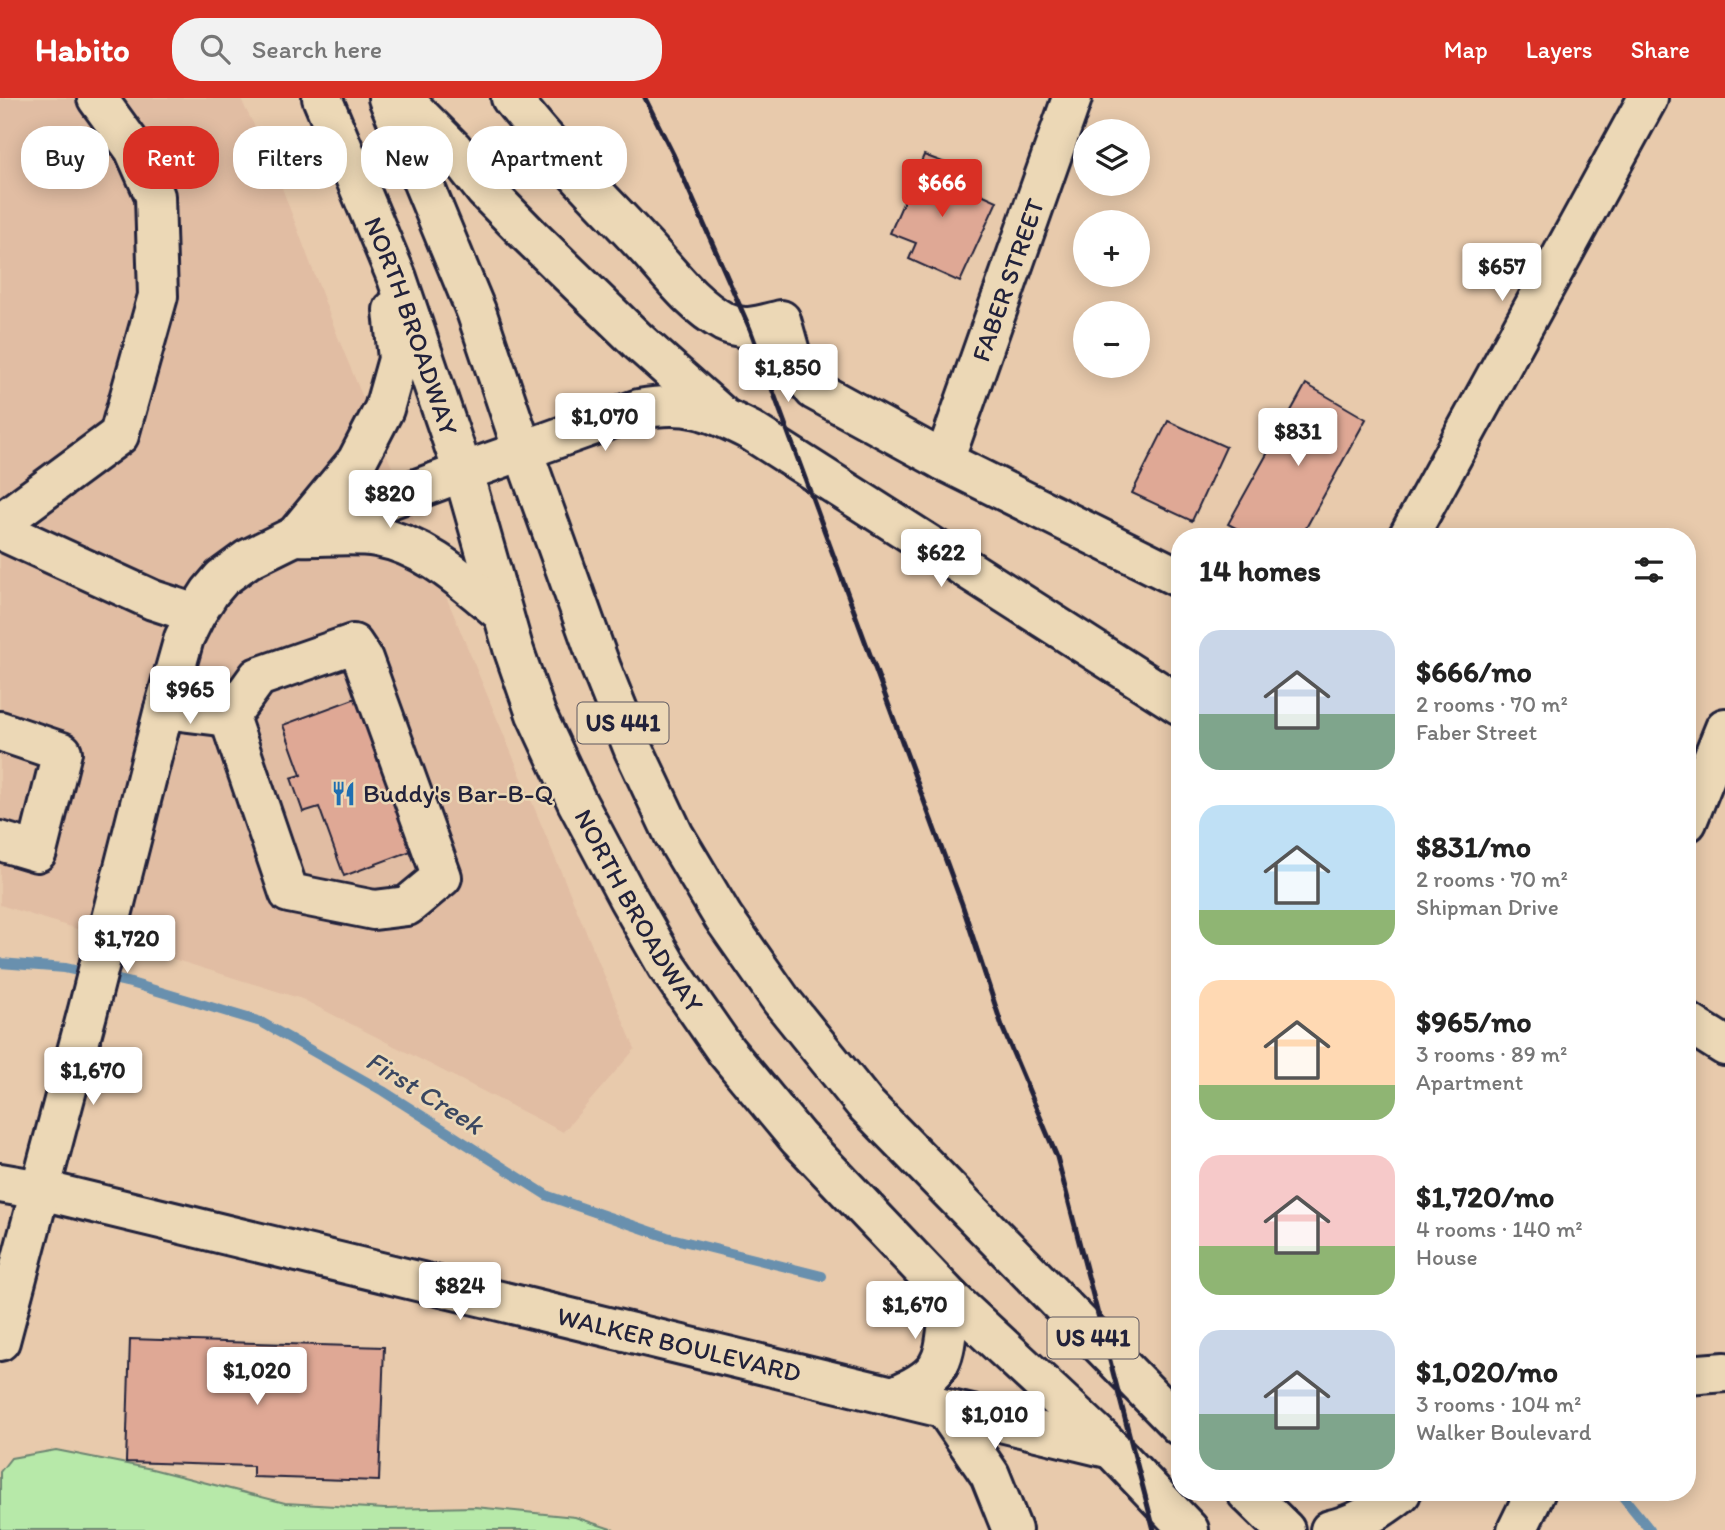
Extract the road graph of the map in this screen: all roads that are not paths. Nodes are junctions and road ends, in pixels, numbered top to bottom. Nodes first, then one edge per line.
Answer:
1 (97, 98) edge
2 (322, 98) edge
3 (388, 98) edge
4 (402, 98) edge
5 (511, 98) edge
6 (1072, 98) edge
7 (1648, 98) edge
8 (387, 255) junction
9 (721, 416) junction
10 (523, 451) junction
11 (944, 461) junction
12 (463, 472) junction
13 (0, 523) edge
14 (1413, 528) edge
15 (0, 530) edge
16 (295, 536) junction
17 (1171, 574) edge
18 (502, 613) junction
19 (196, 614) junction
20 (1171, 699) edge
21 (164, 709) junction
22 (229, 717) junction
23 (1725, 728) edge
24 (0, 731) edge
25 (1696, 800) edge
26 (0, 841) edge
27 (1696, 1028) edge
28 (1725, 1046) edge
29 (0, 1183) edge
30 (40, 1190) junction
31 (951, 1299) junction
32 (0, 1341) edge
33 (1725, 1372) edge
34 (1696, 1374) edge
35 (892, 1396) junction
36 (945, 1409) junction
37 (1171, 1417) edge
38 (1111, 1449) junction
39 (1255, 1501) edge
40 (1391, 1501) edge
41 (1414, 1501) edge
42 (1531, 1501) edge
43 (1012, 1530) edge
44 (1189, 1530) edge
45 (1285, 1530) edge
46 (1330, 1530) edge
47 (1401, 1530) edge
48 (1517, 1530) edge

1 - 13 main road
2 - 8 main road, NORTH BROADWAY / US 441
3 - 10 main road, US 441
4 - 9 main road
5 - 11 main road
6 - 11 main road, FABER STREET
7 - 14 main road
8 - 12 main road, NORTH BROADWAY / US 441
8 - 16 main road
9 - 10 main road
9 - 20 main road
10 - 12 main road
10 - 37 main road, US 441
11 - 17 main road
12 - 16 main road
12 - 18 main road, NORTH BROADWAY / US 441
15 - 19 main road
16 - 18 main road
16 - 19 main road
18 - 31 main road, NORTH BROADWAY / US 441
19 - 21 main road
21 - 22 main road
21 - 30 main road
22 - 22 main road
23 - 25 main road
24 - 26 main road
27 - 28 main road
29 - 30 main road, WALKER BOULEVARD
30 - 32 main road
30 - 35 main road, WALKER BOULEVARD
31 - 35 main road
31 - 38 main road, NORTH BROADWAY / US 441
33 - 34 main road
35 - 36 main road, WALKER BOULEVARD
36 - 38 main road, WALKER BOULEVARD
36 - 43 main road
38 - 44 main road, NORTH BROADWAY / US 441
39 - 45 main road
40 - 46 main road
41 - 47 main road
42 - 48 main road

